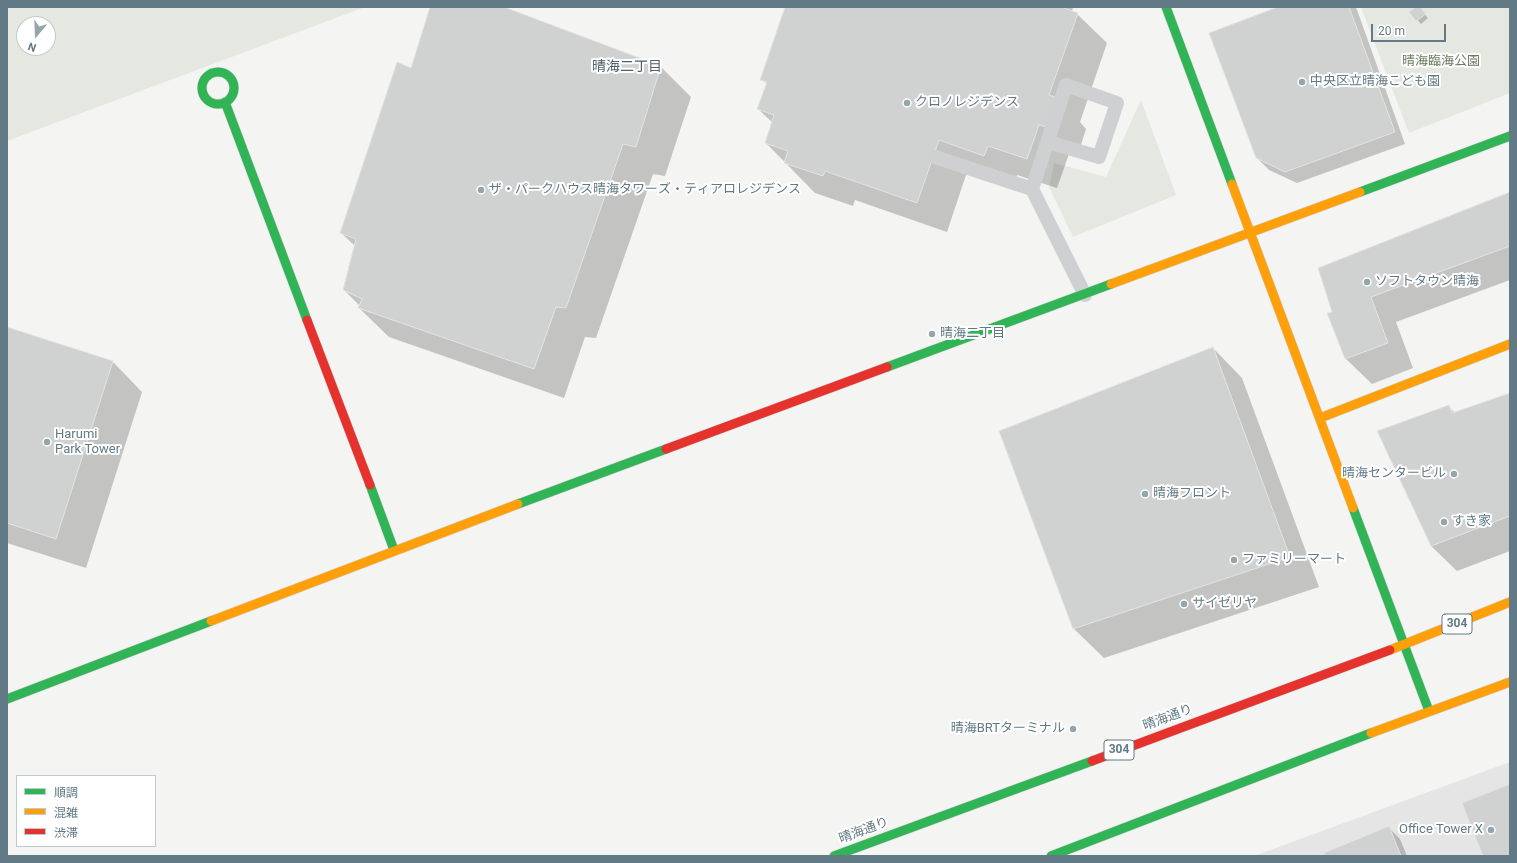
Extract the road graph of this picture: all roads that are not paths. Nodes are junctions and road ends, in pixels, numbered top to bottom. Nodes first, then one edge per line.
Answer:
1 (1166, 7) edge
2 (224, 102) dead end
3 (1510, 136) edge
4 (1048, 142) junction
5 (935, 157) dead end
6 (1032, 189) junction
7 (1251, 233) junction
8 (1084, 295) junction
9 (1510, 344) edge
10 (1320, 418) junction
11 (394, 550) junction
12 (1510, 602) edge
13 (1404, 644) junction
14 (1510, 682) edge
15 (7, 699) edge
16 (1429, 712) junction
17 (1089, 841) junction
18 (834, 856) edge
19 (1039, 856) edge
20 (1050, 856) edge

1 - 7 street
2 - 11 street
3 - 7 street
4 - 4 lane
4 - 6 lane
5 - 6 lane
6 - 8 lane
7 - 8 street
7 - 10 street
8 - 11 street
9 - 10 street
10 - 13 street
11 - 15 street
12 - 13 street, 晴海通り / 304
13 - 16 street
13 - 18 street, 晴海通り / 304
14 - 16 street
16 - 17 street
17 - 19 street
17 - 20 street

